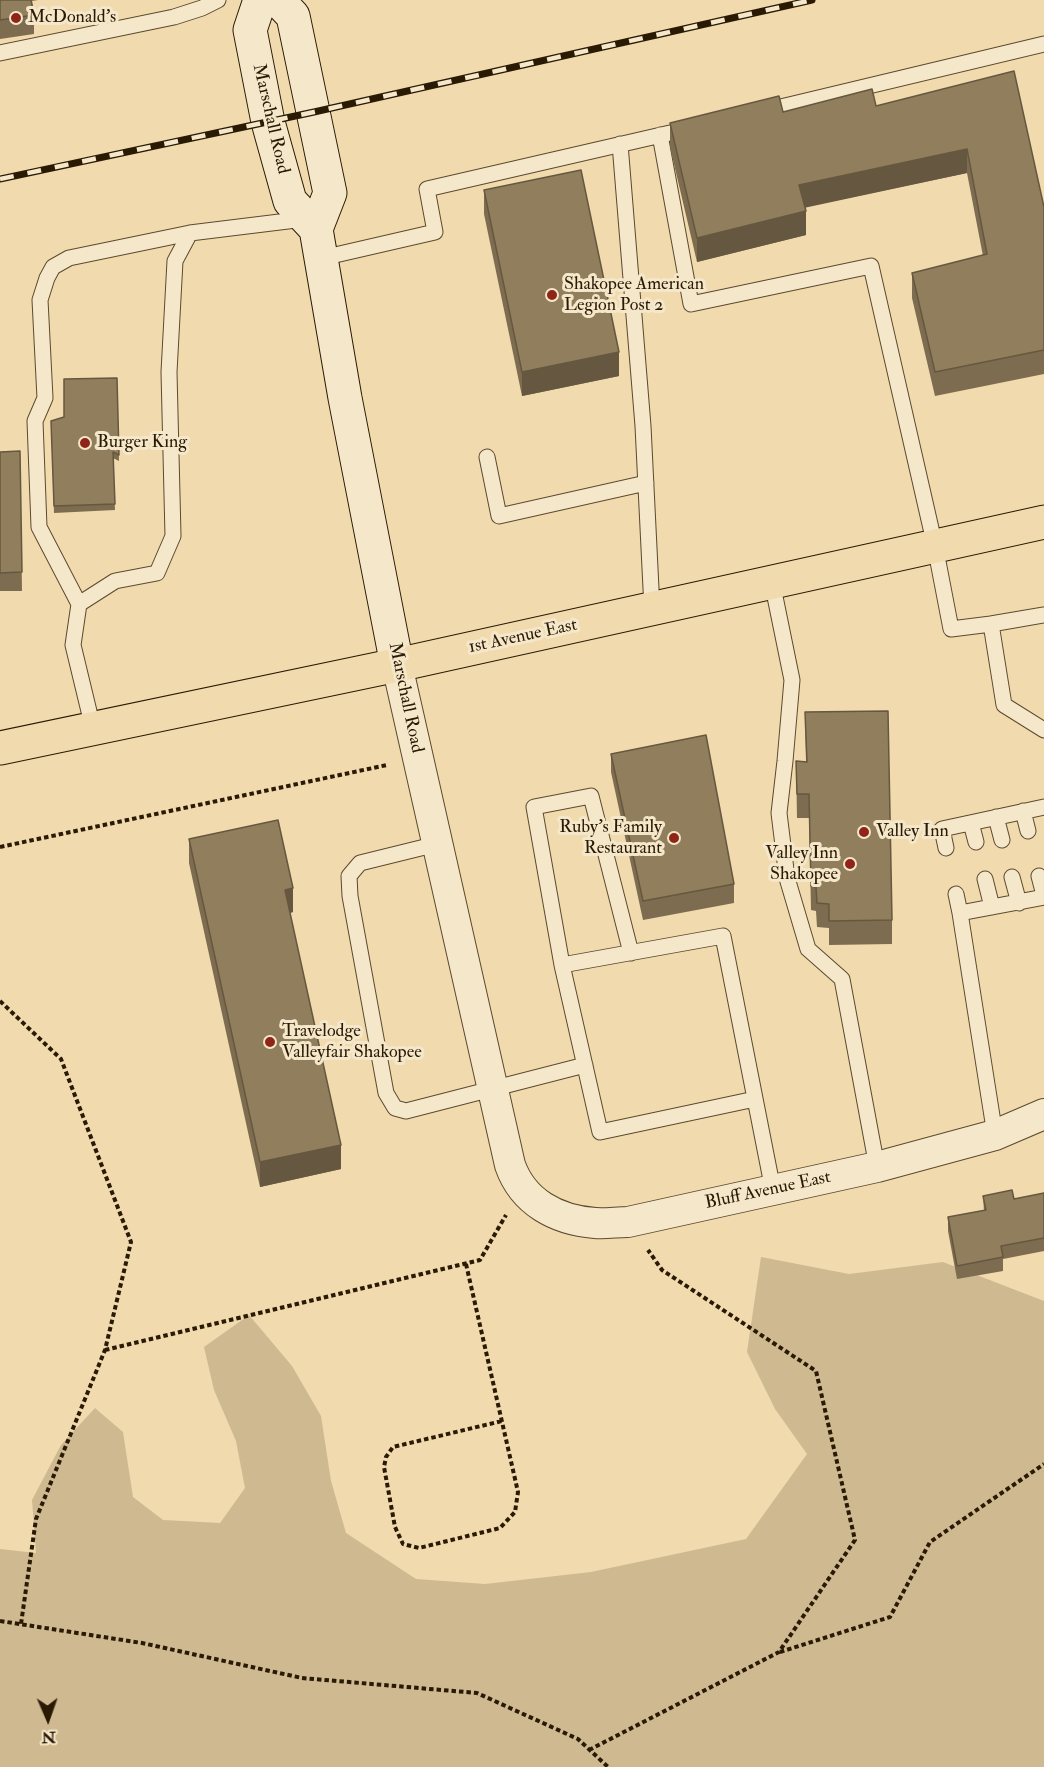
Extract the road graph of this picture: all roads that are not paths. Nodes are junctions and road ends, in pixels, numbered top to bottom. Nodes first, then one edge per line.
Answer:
1 (218, 0) edge
2 (260, 0) edge
3 (278, 0) edge
4 (1044, 44) edge
5 (0, 53) edge
6 (753, 113) edge
7 (684, 130) edge
8 (660, 135) junction
9 (620, 144) junction
10 (190, 233) junction
11 (315, 235) junction
12 (487, 457) dead end
13 (646, 483) junction
14 (1044, 522) edge
15 (935, 546) junction
16 (772, 582) junction
17 (79, 604) junction
18 (652, 609) junction
19 (1044, 615) edge
20 (991, 624) junction
21 (397, 664) junction
22 (93, 728) junction
23 (1044, 730) edge
24 (0, 748) edge
25 (1044, 807) edge
26 (1023, 812) junction
27 (996, 817) junction
28 (971, 823) junction
29 (1028, 831) dead end
30 (1002, 840) dead end
31 (976, 842) dead end
32 (437, 844) junction
33 (946, 848) dead end
34 (1039, 876) dead end
35 (1012, 877) dead end
36 (985, 879) dead end
37 (956, 894) dead end
38 (1044, 896) edge
39 (1019, 903) junction
40 (992, 907) junction
41 (960, 913) junction
42 (631, 953) junction
43 (562, 965) junction
44 (585, 1065) junction
45 (492, 1089) junction
46 (755, 1099) junction
47 (1044, 1114) edge
48 (995, 1135) junction
49 (877, 1167) junction
50 (515, 1177) joint
51 (773, 1190) junction

1 - 5 lane
2 - 11 main road, Marschall Road
3 - 11 main road
4 - 6 lane
7 - 8 lane
8 - 9 lane
8 - 15 lane
9 - 11 lane
9 - 13 lane
10 - 11 lane
10 - 17 lane
10 - 17 lane
11 - 21 main road, Marschall Road
12 - 13 lane
13 - 18 lane
14 - 15 main road, 1st Avenue East
15 - 16 main road, 1st Avenue East
15 - 20 lane
16 - 18 main road, 1st Avenue East
16 - 49 lane
17 - 22 lane
18 - 21 main road, 1st Avenue East
19 - 20 lane
20 - 23 lane
21 - 22 main road, 1st Avenue East
21 - 32 street, Marschall Road
22 - 24 main road, 1st Avenue East
25 - 26 lane
26 - 27 lane
26 - 29 lane
27 - 28 lane
27 - 30 lane
28 - 31 lane
28 - 33 lane
32 - 45 street, Marschall Road
32 - 45 lane
34 - 38 lane
35 - 39 lane
36 - 40 lane
37 - 41 lane
38 - 39 lane
39 - 40 lane
40 - 41 lane
41 - 48 lane
42 - 43 lane
42 - 43 lane
42 - 46 lane
43 - 44 lane
44 - 45 lane
44 - 46 lane
45 - 50 street, Marschall Road
46 - 51 lane
47 - 48 street, Bluff Avenue East
48 - 49 street, Bluff Avenue East
49 - 51 street, Bluff Avenue East
50 - 51 street, Bluff Avenue East

